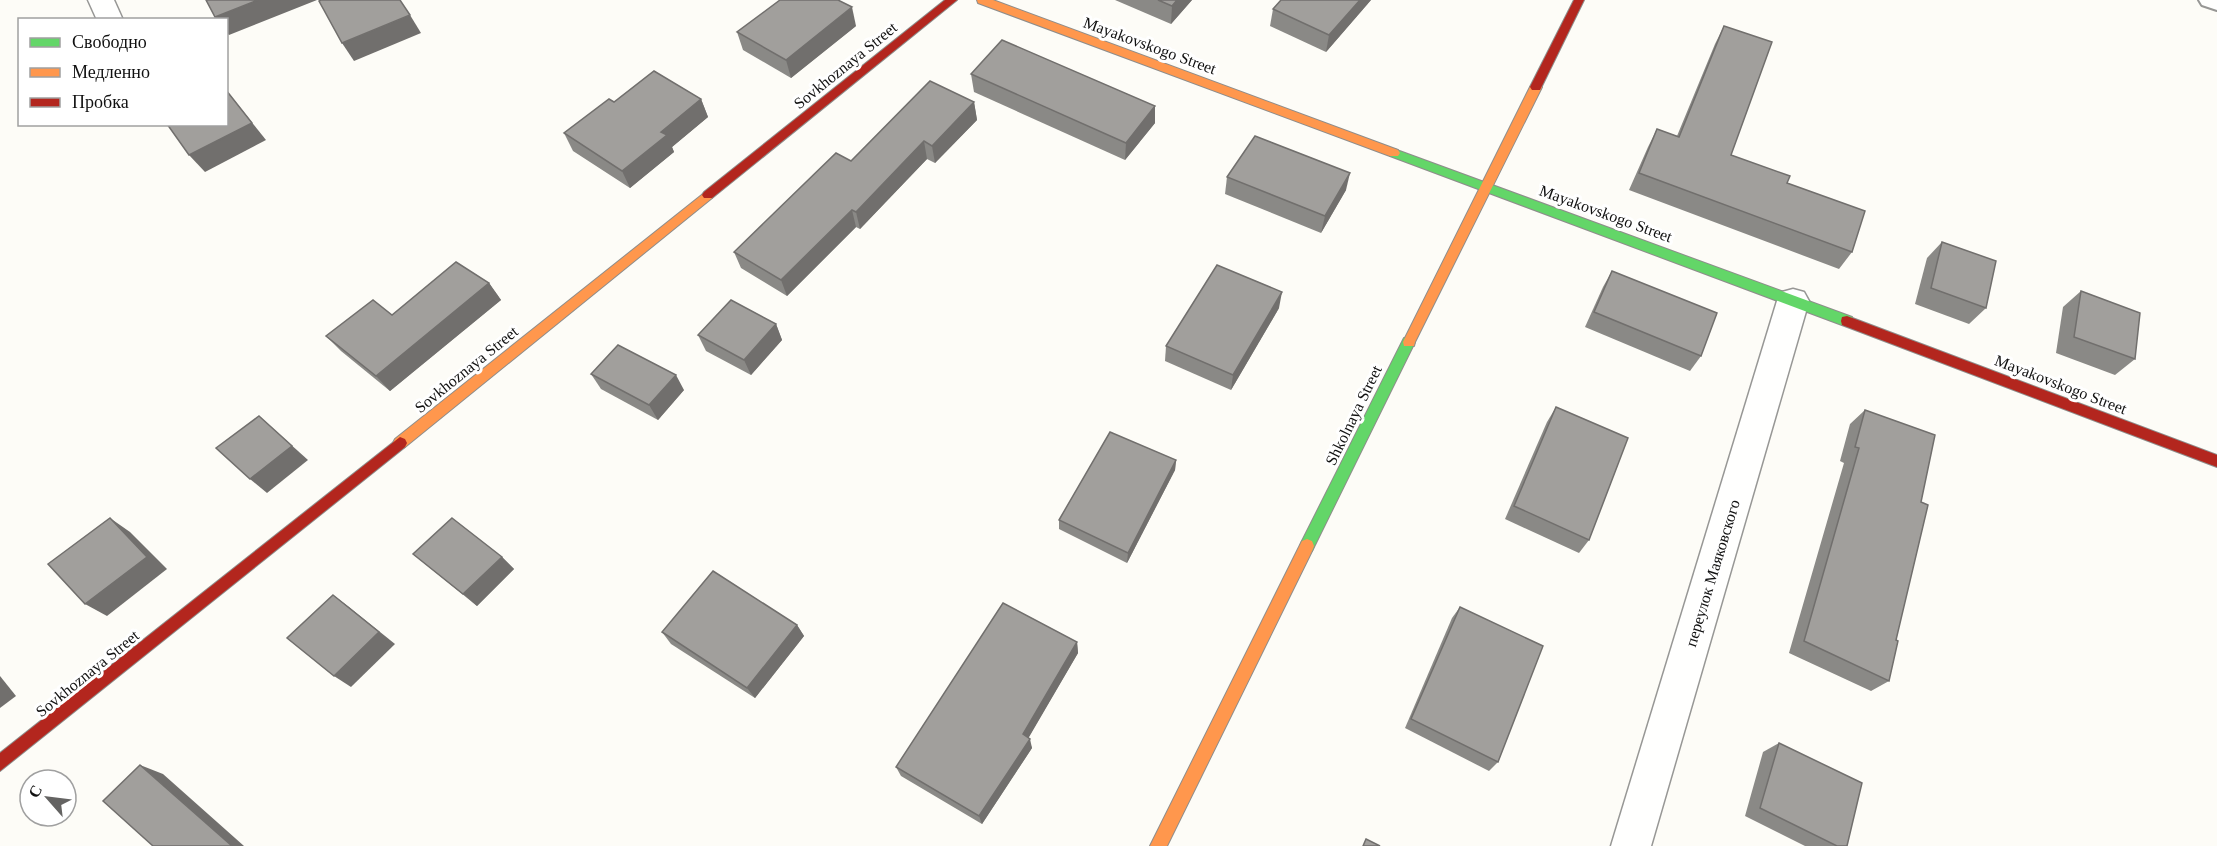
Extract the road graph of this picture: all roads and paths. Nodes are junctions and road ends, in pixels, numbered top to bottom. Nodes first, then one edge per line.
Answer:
1 (101, 0) edge
2 (952, 0) edge
3 (982, 0) edge
4 (1579, 0) edge
5 (2210, 0) edge
6 (2217, 2) edge
7 (109, 18) edge
8 (1485, 186) junction
9 (1793, 301) junction
10 (2217, 461) edge
11 (0, 763) edge
12 (1158, 846) edge
13 (1631, 846) edge

1 - 7 street
2 - 11 street, Sovkhoznaya Street
3 - 8 street, Mayakovskogo Street
4 - 8 street, Shkolnaya Street
5 - 6 lane
8 - 9 street, Mayakovskogo Street
8 - 12 street, Shkolnaya Street
9 - 10 street, Mayakovskogo Street
9 - 13 street, переулок Маяковского

